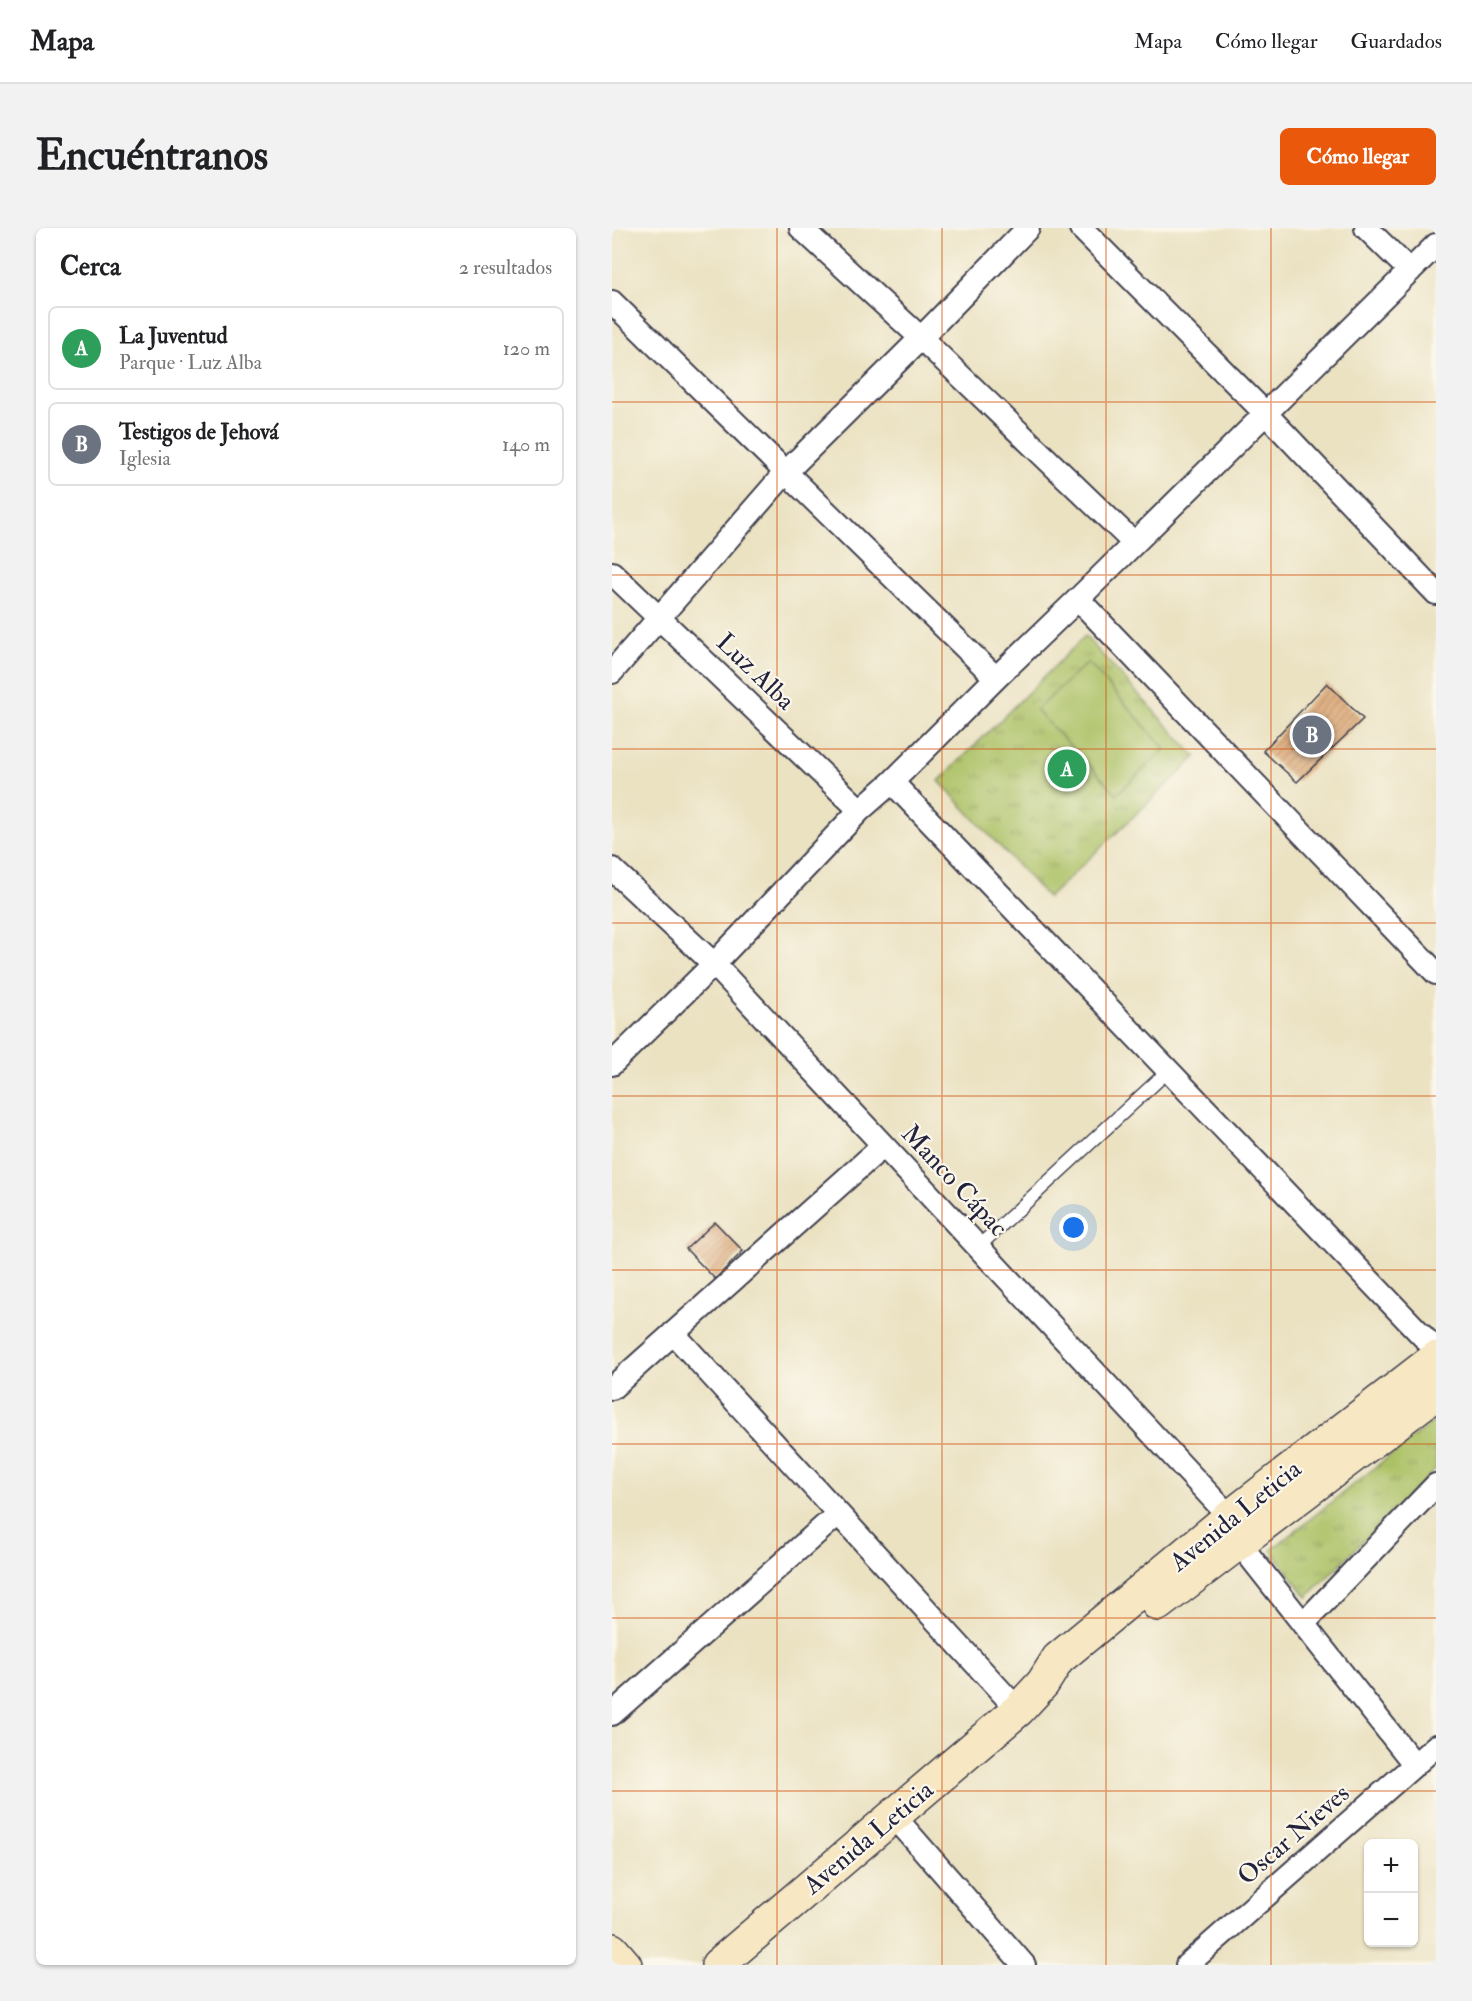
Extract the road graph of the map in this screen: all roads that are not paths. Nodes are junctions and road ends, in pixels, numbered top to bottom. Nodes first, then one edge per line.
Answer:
1 (801, 228) edge
2 (1028, 228) edge
3 (1081, 228) edge
4 (1366, 228) edge
5 (1436, 245) edge
6 (1410, 271) junction
7 (612, 302) edge
8 (921, 338) junction
9 (1265, 413) junction
10 (786, 472) junction
11 (1134, 543) junction
12 (612, 573) edge
13 (1436, 593) edge
14 (1078, 599) junction
15 (658, 617) junction
16 (612, 672) edge
17 (996, 678) junction
18 (892, 783) junction
19 (860, 810) junction
20 (612, 869) edge
21 (714, 964) junction
22 (1436, 974) edge
23 (612, 1064) edge
24 (1168, 1071) junction
25 (883, 1146) junction
26 (978, 1247) junction
27 (673, 1333) junction
28 (1436, 1350) edge
29 (1436, 1358) edge
30 (612, 1388) edge
31 (1436, 1394) edge
32 (1436, 1485) edge
33 (838, 1514) junction
34 (1234, 1530) junction
35 (1303, 1624) junction
36 (1017, 1710) junction
37 (612, 1714) edge
38 (1436, 1746) edge
39 (1415, 1765) junction
40 (893, 1815) junction
41 (612, 1950) edge
42 (625, 1965) edge
43 (718, 1965) edge
44 (1024, 1965) edge
45 (1187, 1965) edge

1 - 8 street
2 - 8 street
3 - 9 street
4 - 6 street
5 - 6 street
6 - 9 street
7 - 10 street
8 - 10 street
8 - 11 street
9 - 11 street
9 - 13 street
10 - 15 street
10 - 17 street
11 - 14 street
12 - 15 street, Luz Alba
14 - 17 street
14 - 22 street
15 - 16 street
15 - 19 street, Luz Alba
17 - 18 street
18 - 19 street
18 - 24 street
19 - 21 street
20 - 21 street, Manco Cápac
21 - 23 street
21 - 25 street, Manco Cápac
24 - 26 lane
24 - 28 street
25 - 26 street, Manco Cápac
25 - 27 street
26 - 34 street, Manco Cápac
27 - 30 street
27 - 33 street
29 - 34 street, Avenida Leticia
31 - 34 street, Avenida Leticia
32 - 35 street
33 - 36 street
33 - 37 street
34 - 35 street, Manco Cápac
34 - 36 street, Avenida Leticia
35 - 39 street, Manco Cápac
36 - 40 street, Avenida Leticia
38 - 39 street, Oscar Nieves
39 - 45 street, Oscar Nieves
40 - 43 street, Avenida Leticia
40 - 44 street
41 - 42 street

